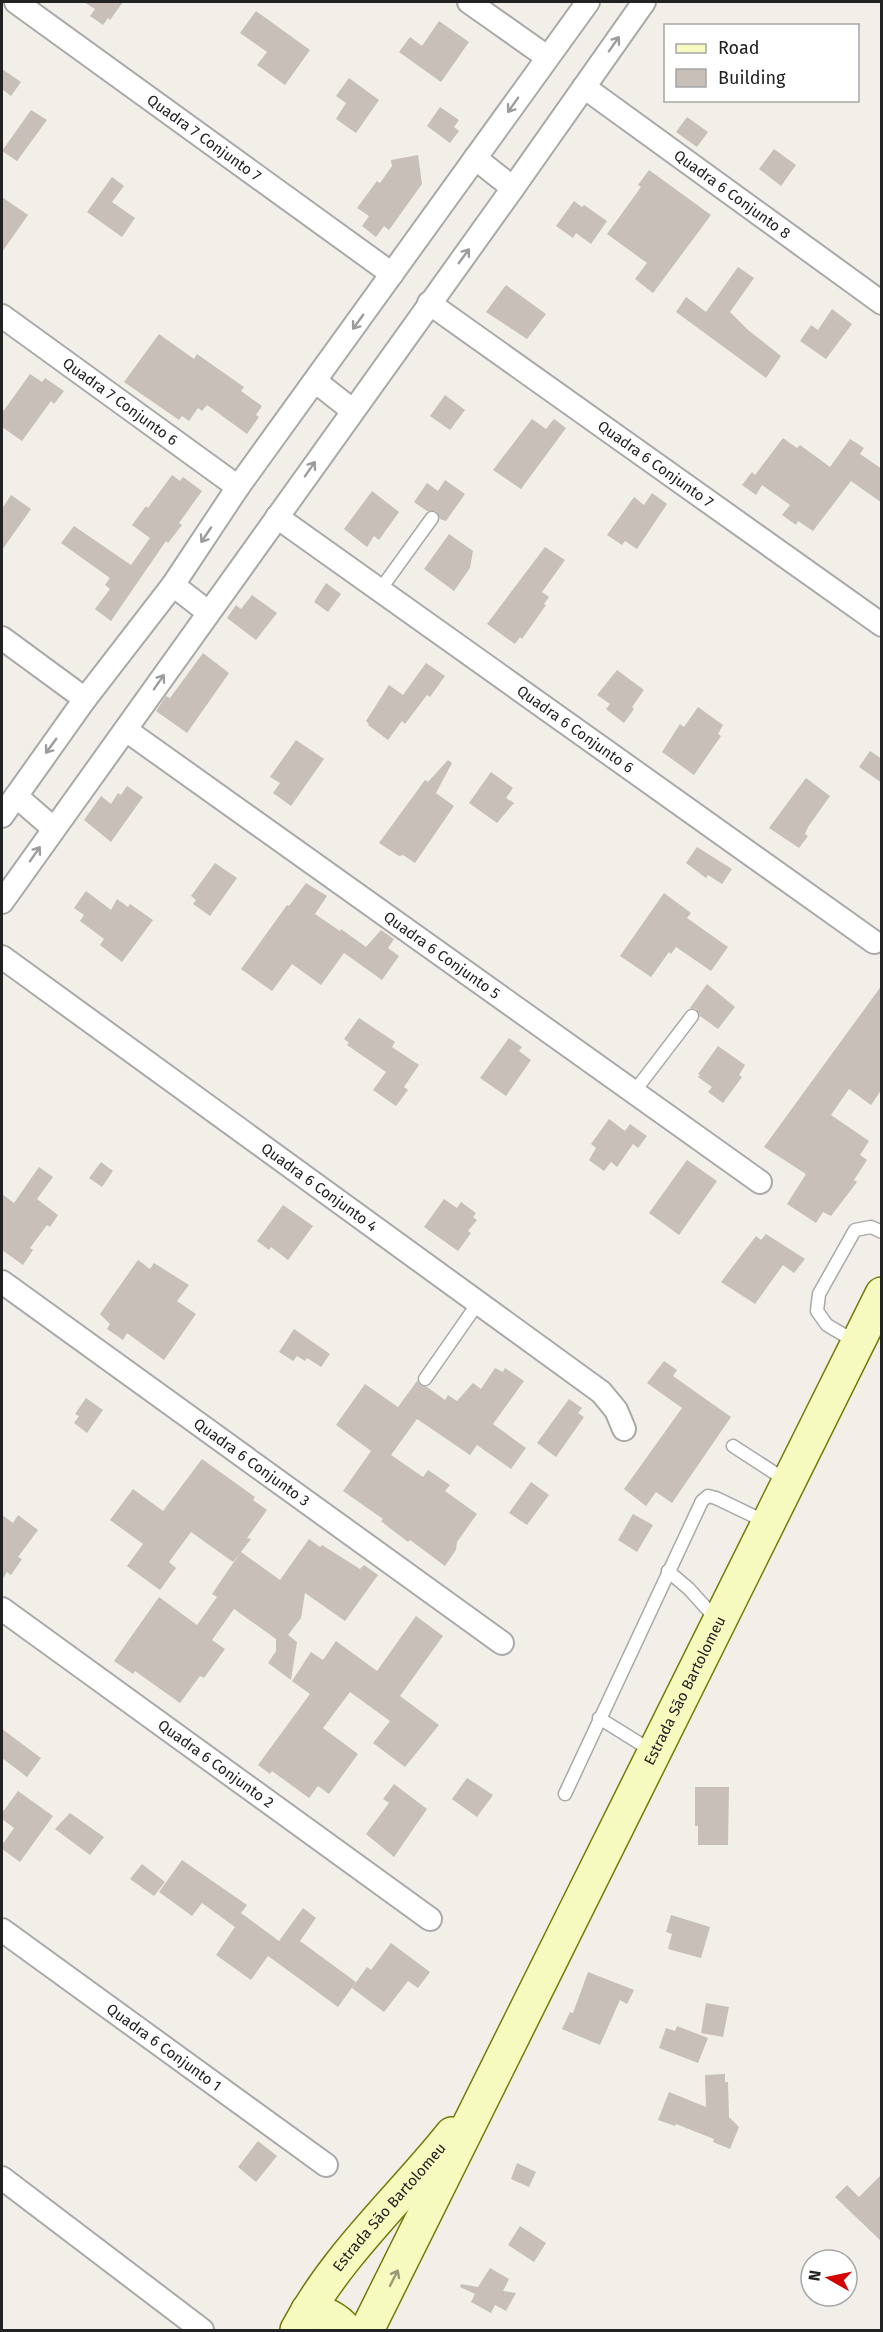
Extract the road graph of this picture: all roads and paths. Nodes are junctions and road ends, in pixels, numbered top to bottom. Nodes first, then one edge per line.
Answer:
1 (16, 2) edge
2 (469, 2) edge
3 (588, 2) edge
4 (644, 2) edge
5 (547, 57) junction
6 (584, 87) junction
7 (475, 158) junction
8 (513, 188) junction
9 (392, 274) junction
10 (429, 303) junction
11 (882, 303) edge
12 (2, 316) edge
13 (315, 381) junction
14 (352, 410) junction
15 (238, 487) junction
16 (276, 517) junction
17 (432, 518) dead end
18 (173, 585) junction
19 (380, 590) junction
20 (207, 612) junction
21 (882, 625) edge
22 (2, 638) edge
23 (85, 699) junction
24 (126, 730) junction
25 (16, 796) junction
26 (2, 816) edge
27 (53, 828) junction
28 (2, 902) edge
29 (874, 942) dead end
30 (2, 957) edge
31 (692, 1016) dead end
32 (634, 1092) junction
33 (760, 1182) dead end
34 (882, 1232) edge
35 (2, 1282) edge
36 (882, 1294) edge
37 (478, 1303) junction
38 (858, 1342) junction
39 (425, 1379) dead end
40 (624, 1429) dead end
41 (733, 1446) dead end
42 (788, 1482) junction
43 (768, 1523) junction
44 (668, 1571) junction
45 (2, 1609) edge
46 (719, 1622) junction
47 (502, 1643) dead end
48 (599, 1718) junction
49 (654, 1752) junction
50 (565, 1794) dead end
51 (430, 1919) dead end
52 (2, 1930) edge
53 (489, 2088) junction
54 (326, 2165) dead end
55 (2, 2178) edge
56 (302, 2320) edge
57 (202, 2331) edge
58 (346, 2331) edge
59 (367, 2331) edge

1 - 9 street, Quadra 7 Conjunto 7
2 - 5 street
3 - 5 street
6 -> 4 street
5 -> 7 street
6 - 8 street
6 - 11 street, Quadra 6 Conjunto 8
7 - 8 street
7 - 9 street
10 -> 8 street
9 -> 13 street
10 - 14 street
10 - 21 street, Quadra 6 Conjunto 7
12 - 15 street, Quadra 7 Conjunto 6
13 - 14 street
13 - 15 street
16 -> 14 street
15 -> 18 street
16 - 19 street, Quadra 6 Conjunto 6
16 - 20 street
17 - 19 lane
18 - 20 street
18 - 23 street
19 - 29 street, Quadra 6 Conjunto 6
24 -> 20 street
22 - 23 street
23 -> 25 street
24 - 27 street
24 - 32 street, Quadra 6 Conjunto 5
25 - 26 street
25 - 27 street
28 -> 27 street
30 - 37 street, Quadra 6 Conjunto 4
31 - 32 lane
32 - 33 street, Quadra 6 Conjunto 5
34 - 38 lane
35 - 47 street, Quadra 6 Conjunto 3
36 - 38 street, Estrada São Bartolomeu
37 - 39 lane
37 - 40 street, Quadra 6 Conjunto 4
38 - 42 street, Estrada São Bartolomeu
41 - 42 lane
42 - 43 street, Estrada São Bartolomeu
43 - 44 lane
43 - 46 street, Estrada São Bartolomeu
44 - 46 lane
44 - 48 lane
45 - 51 street, Quadra 6 Conjunto 2
46 - 49 street, Estrada São Bartolomeu
48 - 49 lane
48 - 50 lane
49 - 53 street, Estrada São Bartolomeu
52 - 54 street, Quadra 6 Conjunto 1
53 - 56 street, Estrada São Bartolomeu
59 -> 53 street, Estrada São Bartolomeu
55 - 57 street
56 - 58 street

